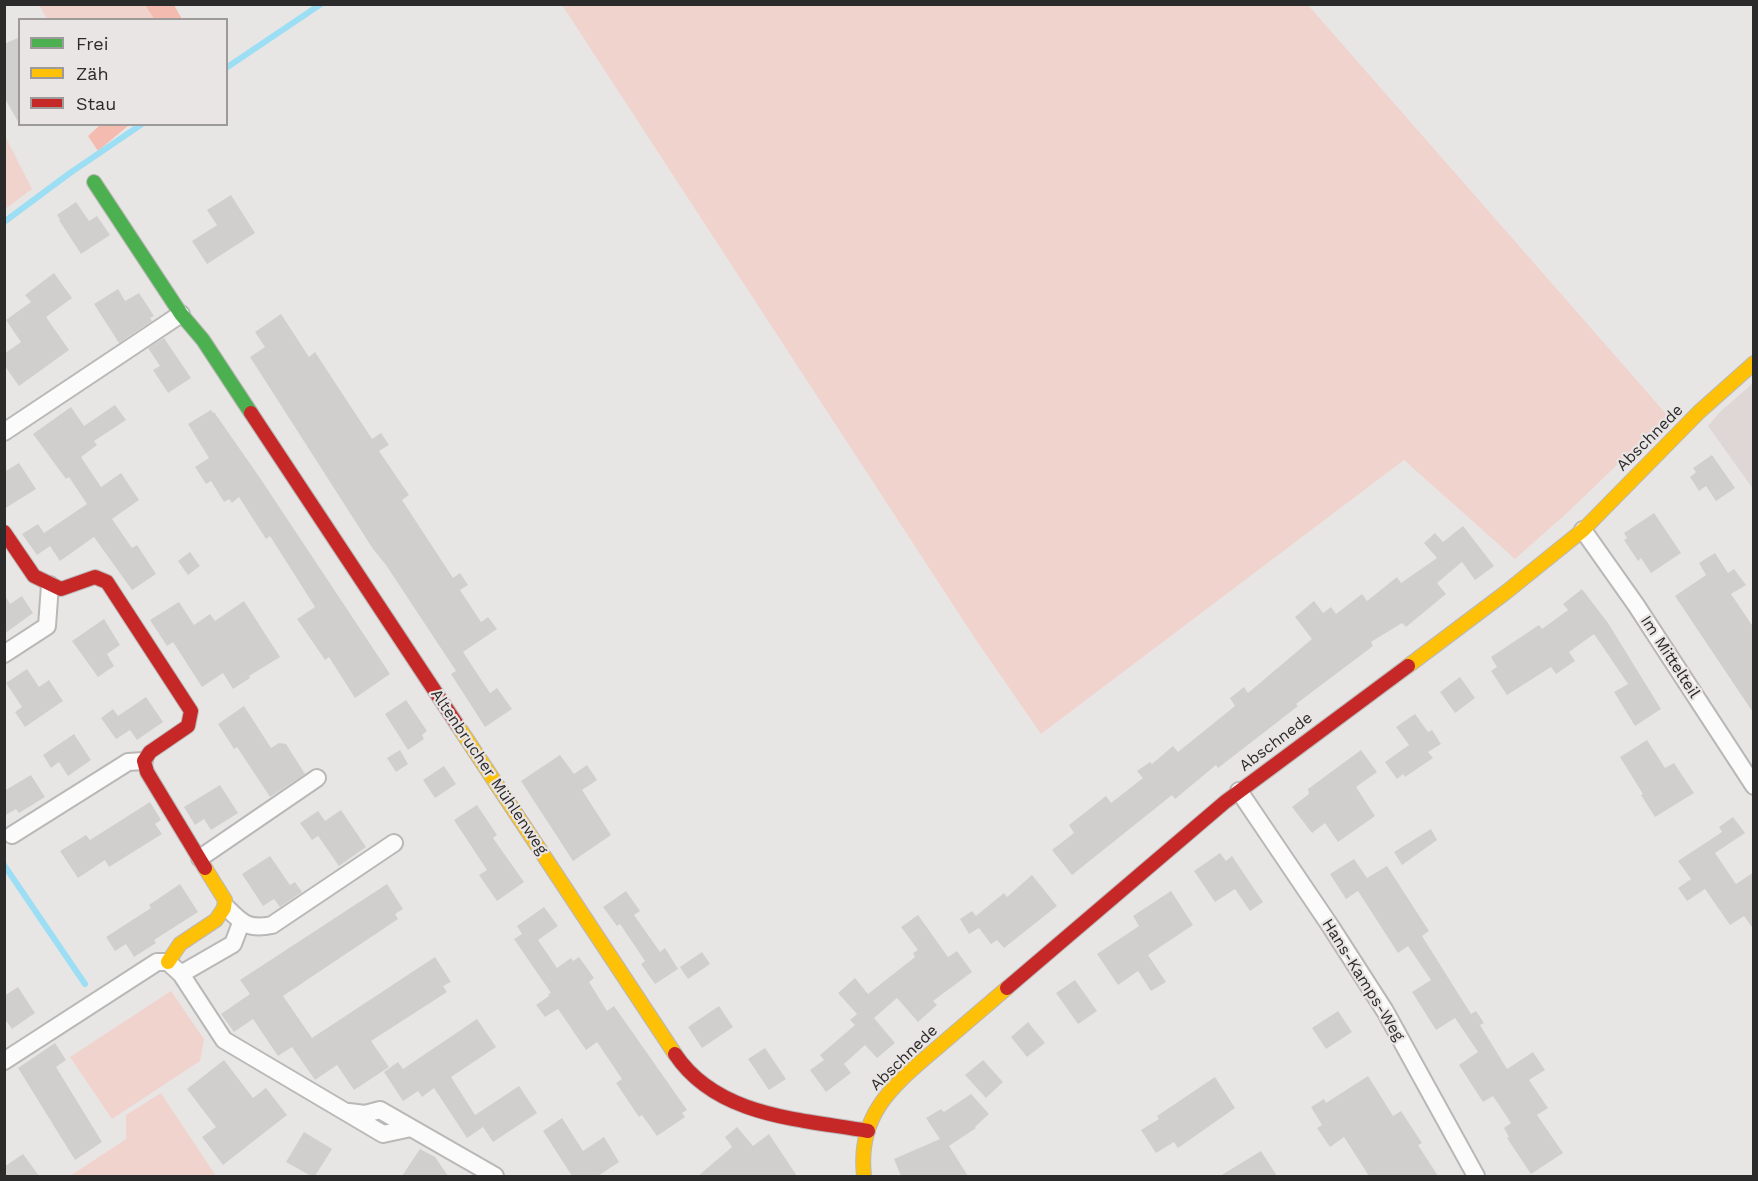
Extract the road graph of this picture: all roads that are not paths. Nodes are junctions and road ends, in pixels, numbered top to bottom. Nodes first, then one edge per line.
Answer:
1 (94, 182) dead end
2 (181, 314) junction
3 (1754, 363) edge
4 (4, 432) edge
5 (1583, 530) junction
6 (4, 532) edge
7 (50, 585) junction
8 (4, 654) edge
9 (144, 761) junction
10 (317, 778) dead end
11 (1754, 786) edge
12 (1239, 790) junction
13 (12, 835) dead end
14 (394, 843) dead end
15 (200, 858) junction
16 (226, 907) junction
17 (241, 922) junction
18 (168, 963) junction
19 (181, 974) junction
20 (4, 1061) edge
21 (868, 1131) junction
22 (495, 1176) edge
23 (864, 1176) edge
24 (1476, 1176) edge

1 - 2 street, Altenbrucher Mühlenweg
2 - 4 street
2 - 21 street, Altenbrucher Mühlenweg
3 - 5 street, Abschnede
5 - 11 street, Im Mittelteil
5 - 12 street, Abschnede
6 - 7 street
7 - 8 street
7 - 9 street
9 - 13 street
9 - 15 street
10 - 15 street
12 - 21 street, Abschnede
12 - 24 street, Hans-Kamps-Weg
14 - 17 street
15 - 16 street
16 - 17 street
16 - 18 street
17 - 19 street
18 - 19 street
18 - 20 street
19 - 22 street
21 - 23 street, Abschnede

